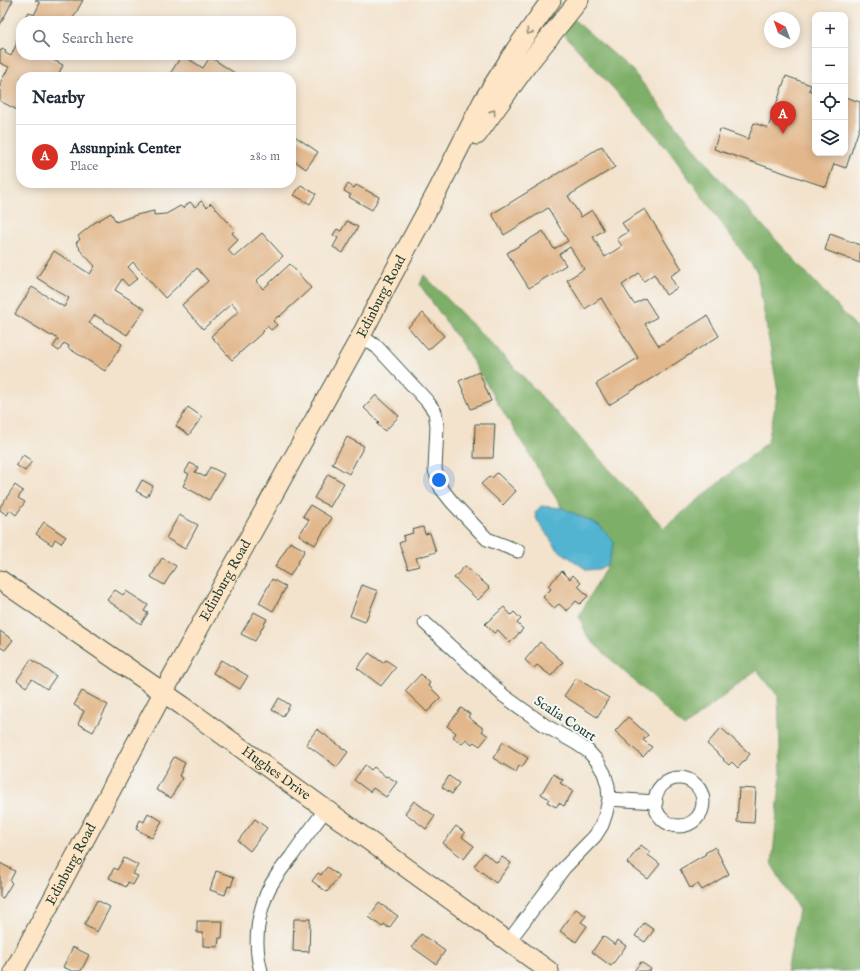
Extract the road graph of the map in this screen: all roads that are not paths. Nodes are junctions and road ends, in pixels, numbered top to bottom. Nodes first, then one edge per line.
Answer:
1 (552, 0) edge
2 (579, 0) edge
3 (438, 190) junction
4 (362, 336) junction
5 (518, 551) dead end
6 (0, 580) edge
7 (425, 623) dead end
8 (163, 693) junction
9 (609, 799) junction
10 (656, 802) dead end
11 (326, 809) junction
12 (508, 942) junction
13 (14, 971) edge
14 (261, 971) edge
15 (549, 971) edge

1 -> 3 main road, Edinburg Road
3 -> 2 main road, Edinburg Road
3 - 4 main road, Edinburg Road
4 - 5 street
4 - 8 main road, Edinburg Road
6 - 8 main road, Hughes Drive
7 - 9 street, Scalia Court
8 - 11 main road, Hughes Drive
8 - 13 main road, Edinburg Road
9 - 10 street
9 - 12 street, Scalia Court
11 - 12 main road, Hughes Drive
11 - 14 street
12 - 15 main road, Hughes Drive

